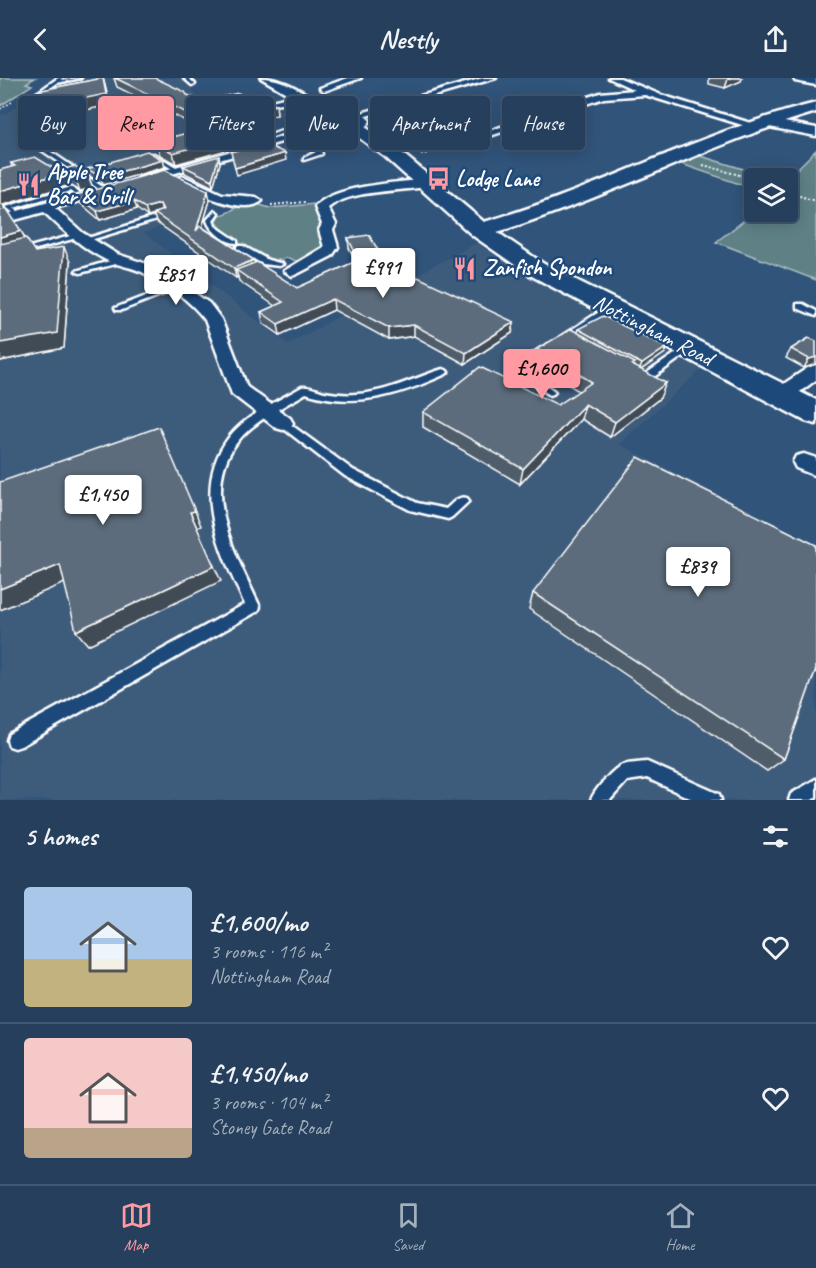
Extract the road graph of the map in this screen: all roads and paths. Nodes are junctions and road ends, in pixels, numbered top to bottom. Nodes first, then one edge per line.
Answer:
1 (62, 78) edge
2 (80, 78) edge
3 (186, 78) edge
4 (267, 78) edge
5 (357, 78) edge
6 (492, 78) edge
7 (613, 78) edge
8 (800, 78) edge
9 (815, 79) edge
10 (448, 80) dead end
11 (56, 82) junction
12 (193, 84) dead end
13 (471, 85) junction
14 (324, 88) dead end
15 (646, 92) junction
16 (36, 96) edge
17 (298, 96) edge
18 (816, 107) edge
19 (358, 121) edge
20 (358, 124) edge
21 (759, 124) junction
22 (816, 132) edge
23 (490, 133) edge
24 (46, 150) edge
25 (240, 150) edge
26 (317, 150) edge
27 (403, 150) edge
28 (403, 150) edge
29 (436, 150) edge
30 (390, 152) junction
31 (152, 155) edge
32 (676, 157) junction
33 (306, 159) dead end
34 (174, 171) junction
35 (744, 176) edge
36 (137, 181) edge
37 (426, 183) junction
38 (110, 189) joint
39 (798, 195) edge
40 (81, 197) junction
41 (231, 200) junction
42 (256, 201) joint
43 (815, 201) edge
44 (324, 202) junction
45 (46, 207) junction
46 (215, 213) joint
47 (19, 215) junction
48 (161, 217) edge
49 (0, 220) edge
50 (480, 230) junction
51 (81, 238) junction
52 (0, 257) edge
53 (120, 260) junction
54 (80, 271) dead end
55 (292, 271) joint
56 (178, 287) junction
57 (800, 306) dead end
58 (119, 308) dead end
59 (610, 309) junction
60 (816, 314) edge
61 (566, 336) junction
62 (576, 341) edge
63 (688, 348) junction
64 (816, 371) edge
65 (443, 372) dead end
66 (634, 374) edge
67 (550, 392) dead end
68 (780, 395) junction
69 (269, 411) junction
70 (816, 412) edge
71 (283, 423) joint
72 (463, 501) dead end
73 (15, 740) dead end
74 (816, 787) edge
75 (599, 800) edge
76 (713, 800) edge
77 (797, 800) edge

1 - 11 lane
2 - 11 lane
3 - 12 lane
4 - 17 main road
5 - 14 street
6 - 13 street
7 - 15 street
8 - 9 main road
10 - 13 street
11 - 16 lane
13 - 19 street
15 - 21 street
15 - 23 street
18 - 21 main road
20 - 30 main road, Nottingham Road
21 - 22 street
21 - 32 main road
24 - 38 lane
25 - 34 street
26 - 33 lane
27 - 30 path
28 - 29 path
30 - 37 main road, Nottingham Road
31 - 34 lane
32 - 35 path
32 - 50 main road
34 - 36 street
34 - 41 street
37 - 44 street
37 - 50 main road, Nottingham Road
38 - 40 street
39 - 43 path
40 - 45 street
40 - 47 lane
41 - 42 street
41 - 46 street
42 - 44 path
44 - 55 street
45 - 47 street
45 - 51 street
46 - 55 lane
47 - 49 street
48 - 51 lane
50 - 59 main road, Nottingham Road
51 - 52 lane
51 - 53 street
53 - 54 lane
53 - 56 street
56 - 58 lane
56 - 69 street
57 - 60 lane
59 - 61 lane
59 - 63 main road, Nottingham Road
61 - 62 lane
61 - 67 lane
63 - 66 lane
63 - 68 main road, Nottingham Road
64 - 68 street
65 - 69 lane
68 - 70 main road, Nottingham Road
69 - 71 street
69 - 73 lane
71 - 72 lane
74 - 77 lane
75 - 76 lane

